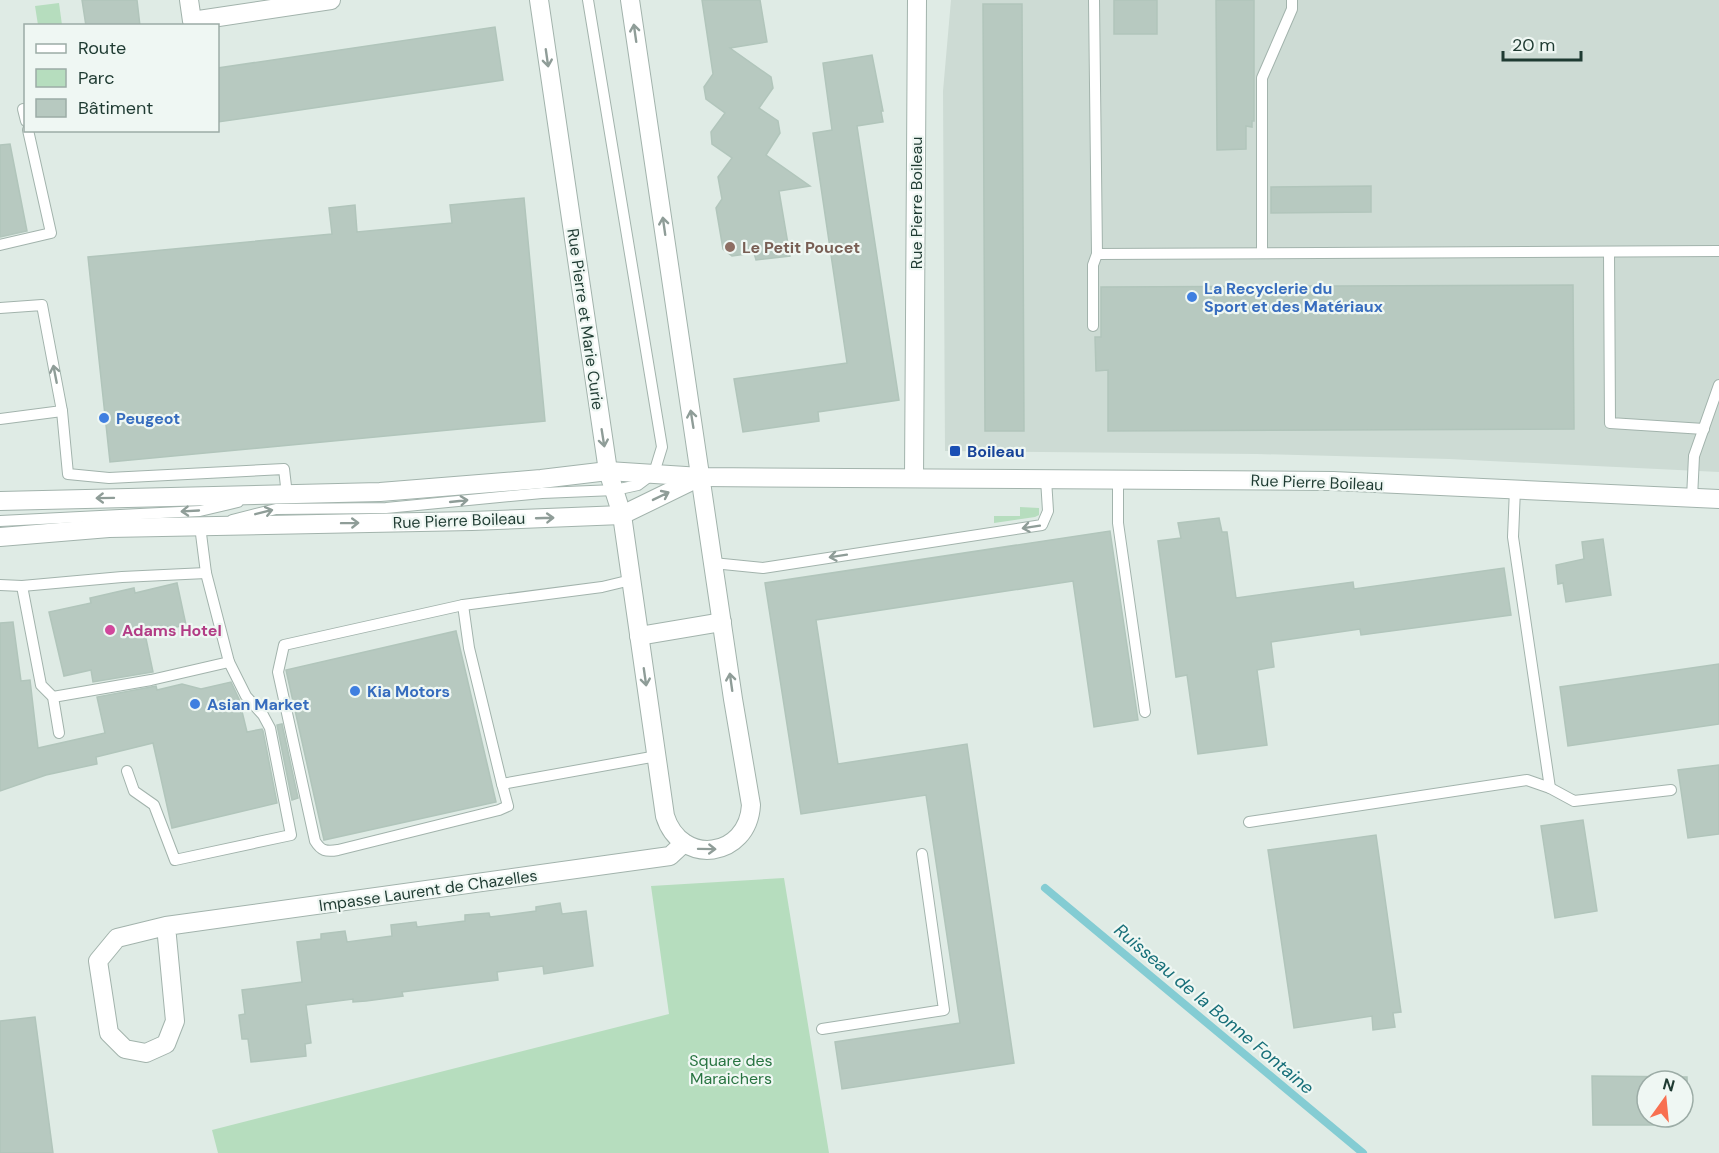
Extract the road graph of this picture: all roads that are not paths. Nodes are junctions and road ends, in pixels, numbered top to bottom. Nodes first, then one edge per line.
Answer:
1 (189, 0) edge
2 (331, 0) edge
3 (538, 0) edge
4 (588, 0) edge
5 (630, 0) edge
6 (917, 0) edge
7 (1094, 0) edge
8 (1292, 0) edge
9 (28, 132) edge
10 (0, 245) edge
11 (1719, 251) edge
12 (1609, 252) junction
13 (1262, 253) junction
14 (1097, 254) junction
15 (0, 308) edge
16 (1093, 326) dead end
17 (1719, 385) edge
18 (62, 411) junction
19 (0, 419) edge
20 (1704, 429) junction
21 (608, 471) junction
22 (654, 473) junction
23 (701, 477) junction
24 (914, 478) junction
25 (1047, 479) junction
26 (1118, 479) junction
27 (615, 489) junction
28 (1515, 489) junction
29 (268, 495) junction
30 (287, 495) junction
31 (1692, 498) junction
32 (1719, 499) edge
33 (0, 501) edge
34 (622, 515) junction
35 (0, 521) edge
36 (204, 526) junction
37 (0, 537) edge
38 (713, 563) junction
39 (206, 573) junction
40 (631, 580) junction
41 (0, 585) edge
42 (22, 586) junction
43 (463, 605) junction
44 (722, 622) junction
45 (639, 636) junction
46 (229, 662) junction
47 (53, 697) junction
48 (1145, 712) dead end
49 (59, 733) dead end
50 (657, 756) junction
51 (127, 771) dead end
52 (502, 784) junction
53 (1550, 788) junction
54 (1671, 790) dead end
55 (1249, 822) dead end
56 (684, 843) junction
57 (922, 854) dead end
58 (166, 926) junction
59 (822, 1029) dead end

1 - 2 street
3 -> 21 street, Rue Pierre et Marie Curie
4 - 22 lane
23 -> 5 street
6 - 24 street, Rue Pierre Boileau
7 - 14 lane
8 - 13 lane
9 - 10 lane
11 - 12 lane
12 - 13 lane
12 - 20 lane
13 - 14 lane
14 - 16 lane
18 -> 15 lane
17 - 20 lane
18 - 19 lane
18 - 30 lane
20 - 31 lane
21 - 22 street, Rue Pierre Boileau
21 - 27 street, Rue Pierre et Marie Curie
21 - 30 street, Rue Pierre Boileau
22 - 23 street, Rue Pierre Boileau
22 - 27 lane, Rue Pierre Boileau
23 - 24 street, Rue Pierre Boileau
34 -> 23 street, Rue Pierre Boileau
23 - 38 street
24 - 25 street, Rue Pierre Boileau
25 - 26 street, Rue Pierre Boileau
25 -> 38 lane
26 - 28 street, Rue Pierre Boileau
26 - 48 lane
27 - 34 street, Rue Pierre et Marie Curie
36 -> 27 lane, Rue Pierre Boileau
28 - 31 street, Rue Pierre Boileau
28 - 53 lane
29 - 30 street, Rue Pierre Boileau
29 -> 33 street, Rue Pierre Boileau
29 -> 35 lane, Rue Pierre Boileau
31 - 32 street, Rue Pierre Boileau
36 -> 34 street, Rue Pierre Boileau
34 - 40 street, Rue Pierre et Marie Curie
36 - 37 street, Rue Pierre Boileau
36 - 39 lane
38 - 44 street
39 - 42 lane
39 - 46 lane
40 - 43 lane
40 - 45 street, Rue Pierre et Marie Curie
41 - 42 lane
42 - 47 lane
43 - 52 lane
43 - 52 lane
44 - 45 street
56 -> 44 street
45 -> 50 street, Rue Pierre et Marie Curie
46 - 47 lane
46 - 51 lane
47 - 49 lane
50 - 52 lane
50 - 56 street, Rue Pierre et Marie Curie
53 - 54 lane
53 - 55 lane
56 - 58 street, Impasse Laurent de Chazelles
57 - 59 lane
58 - 58 street, Impasse Laurent de Chazelles

